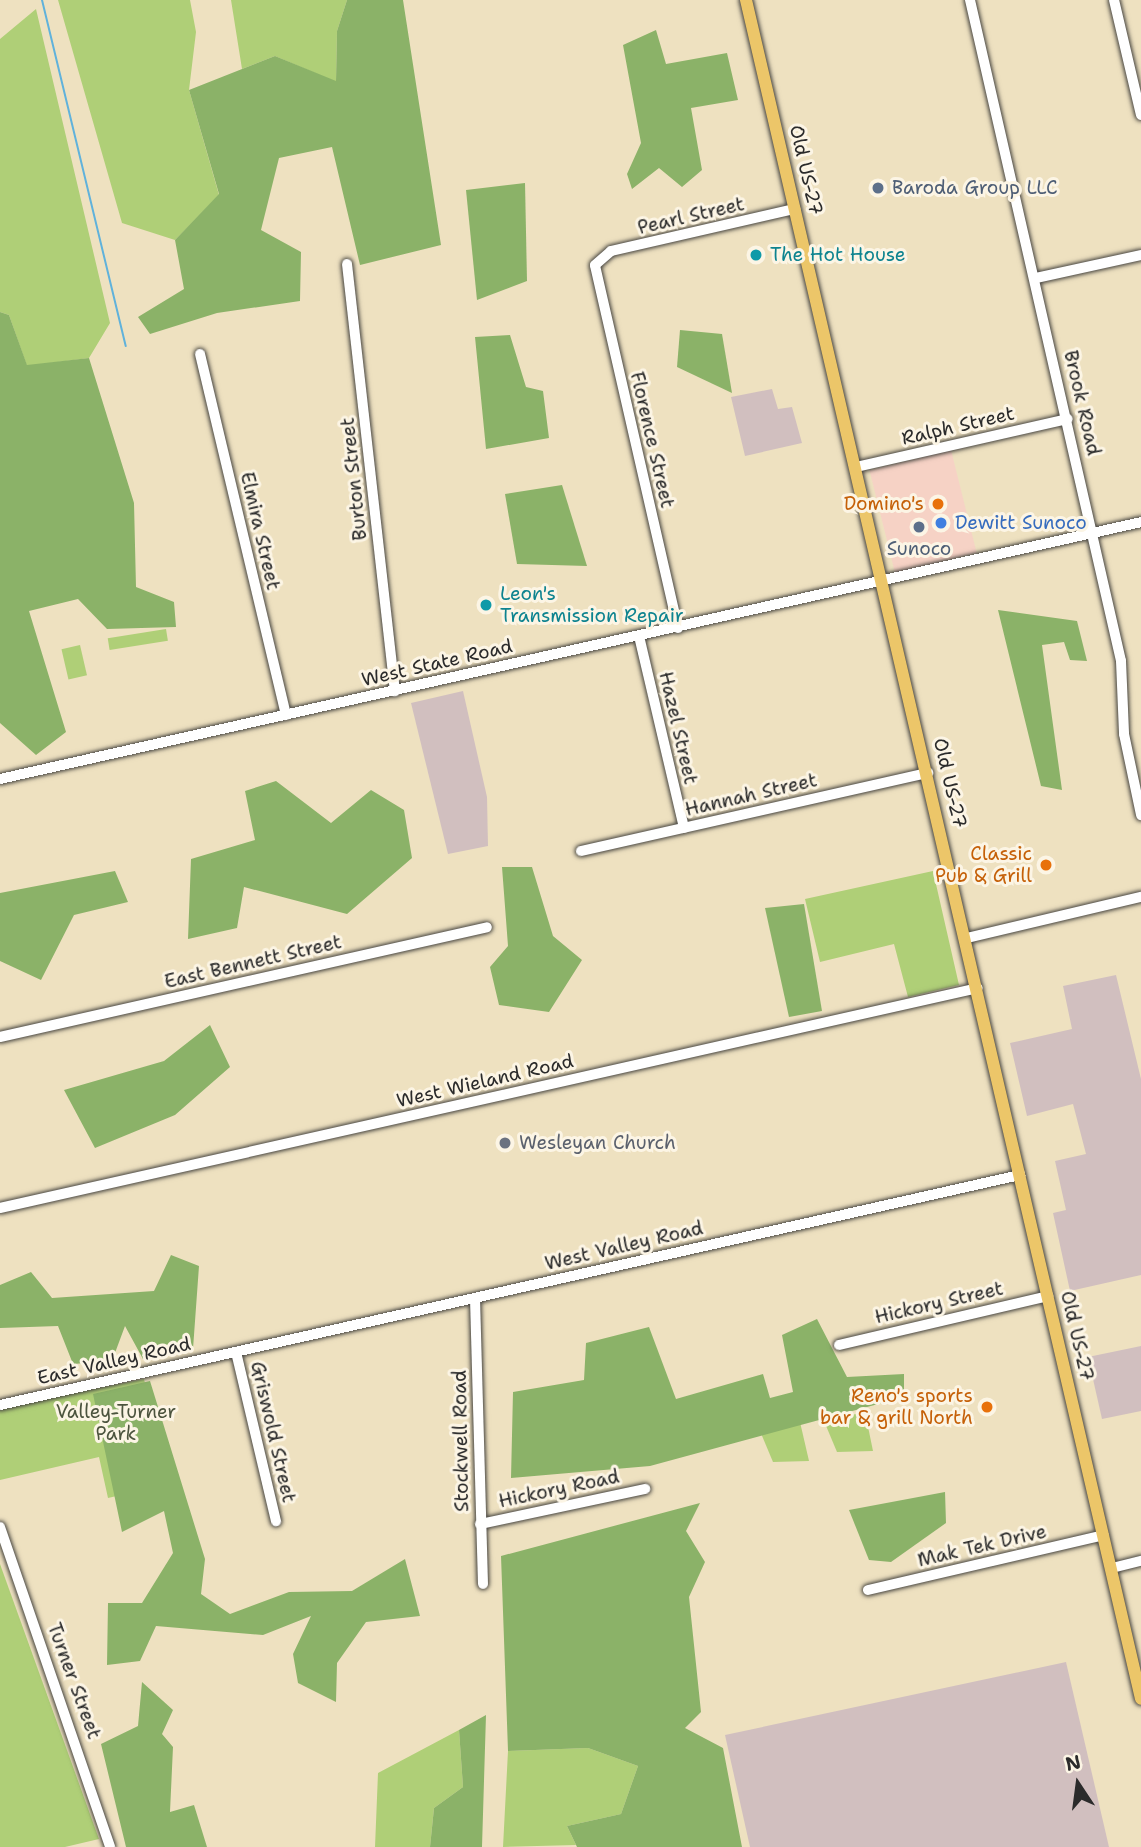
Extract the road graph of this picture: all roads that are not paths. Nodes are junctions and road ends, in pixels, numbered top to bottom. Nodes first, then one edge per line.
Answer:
1 (746, 0) edge
2 (970, 0) edge
3 (1114, 0) edge
4 (1141, 115) edge
5 (795, 209) junction
6 (1141, 255) edge
7 (597, 260) joint
8 (347, 264) dead end
9 (1036, 278) junction
10 (200, 354) dead end
11 (1068, 419) junction
12 (856, 467) junction
13 (1141, 522) edge
14 (1093, 533) junction
15 (882, 581) junction
16 (678, 628) junction
17 (639, 636) junction
18 (395, 691) junction
19 (286, 715) junction
20 (928, 773) junction
21 (0, 779) edge
22 (1141, 815) edge
23 (684, 828) junction
24 (581, 851) dead end
25 (1141, 897) edge
26 (488, 927) dead end
27 (967, 938) junction
28 (978, 988) junction
29 (0, 1037) edge
30 (1020, 1175) junction
31 (0, 1208) edge
32 (1048, 1296) junction
33 (475, 1298) junction
34 (839, 1345) dead end
35 (236, 1352) junction
36 (0, 1405) edge
37 (645, 1489) dead end
38 (276, 1521) dead end
39 (480, 1524) junction
40 (0, 1527) edge
41 (1104, 1535) junction
42 (1141, 1561) edge
43 (1112, 1568) junction
44 (483, 1584) dead end
45 (868, 1590) dead end
46 (1141, 1699) edge
47 (110, 1847) edge

1 - 5 main road, Old US-27
2 - 9 street, Brook Road
3 - 4 street
5 - 7 street, Pearl Street
5 - 12 main road, Old US-27
6 - 9 street
7 - 16 street, Florence Street
8 - 18 street, Burton Street
9 - 11 street, Brook Road
10 - 19 street, Elmira Street
11 - 12 street, Ralph Street
11 - 14 street, Brook Road
12 - 15 main road, Old US-27
13 - 14 street, West State Road
14 - 15 street, West State Road
14 - 22 street, Brook Road
15 - 16 street, West State Road
15 - 20 main road, Old US-27
16 - 17 street, West State Road
17 - 18 street, West State Road
17 - 23 street, Hazel Street
18 - 19 street, West State Road
19 - 21 street, West State Road
20 - 23 street, Hannah Street
20 - 27 main road, Old US-27
23 - 24 street, Hannah Street
25 - 27 street
26 - 29 street, East Bennett Street
27 - 28 main road, Old US-27
28 - 30 main road, Old US-27
28 - 31 street, West Wieland Road
30 - 32 main road, Old US-27
30 - 33 street, West Valley Road
32 - 34 street, Hickory Street
32 - 41 main road, Old US-27
33 - 35 street, West Valley Road
33 - 39 street, Stockwell Road
35 - 36 street, East Valley Road
35 - 38 street, Griswold Street
37 - 39 street, Hickory Road
39 - 44 street, Stockwell Road
40 - 47 street, Turner Street
41 - 43 main road, Old US-27
41 - 45 street, Mak Tek Drive
42 - 43 street
43 - 46 main road, Old US-27

